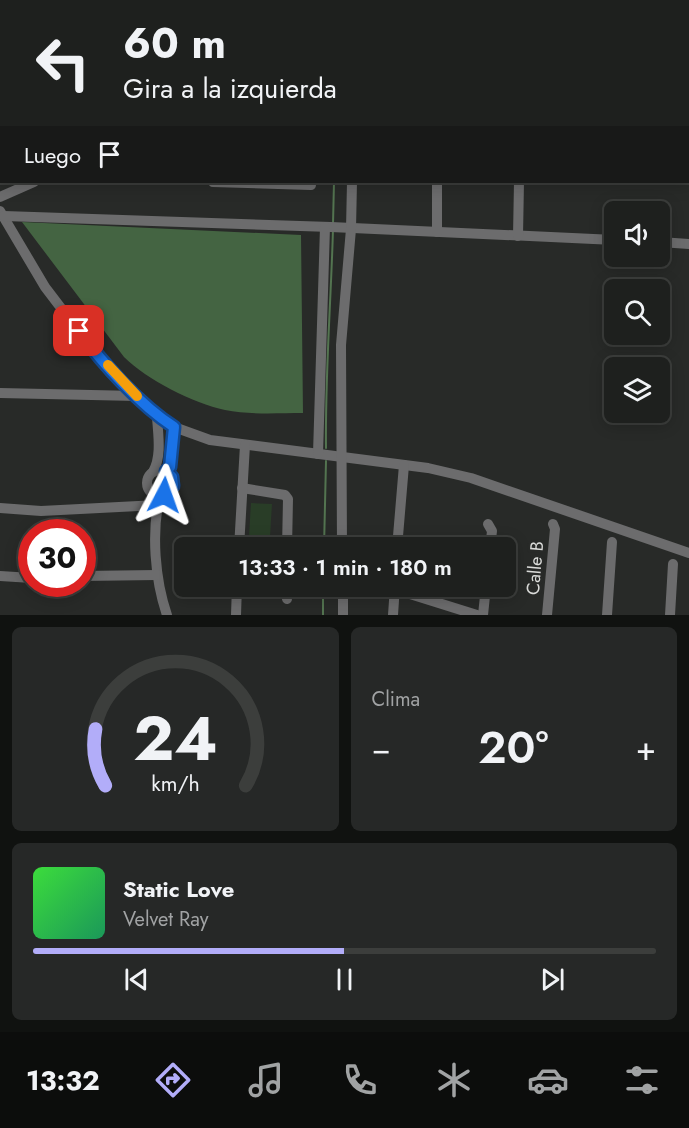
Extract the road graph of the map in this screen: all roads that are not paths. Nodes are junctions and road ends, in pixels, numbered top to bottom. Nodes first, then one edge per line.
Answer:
1 (291, 183) edge
2 (352, 183) edge
3 (437, 183) edge
4 (519, 183) edge
5 (23, 185) edge
6 (311, 186) dead end
7 (0, 197) edge
8 (2, 214) edge
9 (337, 228) junction
10 (437, 232) junction
11 (518, 236) junction
12 (604, 240) edge
13 (670, 243) edge
14 (689, 244) edge
15 (0, 393) edge
16 (137, 396) junction
17 (157, 417) junction
18 (174, 427) junction
19 (245, 445) junction
20 (159, 448) junction
21 (171, 449) junction
22 (318, 454) junction
23 (342, 456) junction
24 (404, 465) junction
25 (166, 471) junction
26 (153, 472) junction
27 (243, 488) junction
28 (159, 500) junction
29 (0, 508) edge
30 (488, 524) dead end
31 (553, 524) dead end
32 (240, 537) edge
33 (287, 537) edge
34 (342, 537) edge
35 (398, 537) edge
36 (491, 537) edge
37 (612, 542) dead end
38 (689, 553) edge
39 (673, 564) dead end
40 (157, 575) junction
41 (0, 576) edge
42 (96, 576) edge
43 (18, 577) edge
44 (237, 597) edge
45 (343, 597) edge
46 (394, 597) edge
47 (422, 597) edge
48 (485, 597) edge
49 (168, 615) edge
50 (236, 615) edge
51 (343, 615) edge
52 (393, 615) edge
53 (477, 615) edge
54 (483, 615) edge
55 (547, 615) edge
56 (607, 615) edge
57 (670, 615) edge

1 - 6 street
2 - 9 street
3 - 10 street
4 - 11 street
5 - 7 street
8 - 9 street
8 - 16 street
9 - 10 street
9 - 22 street
9 - 23 street
10 - 11 street
11 - 12 street
13 - 14 street
15 - 16 street
16 - 17 street
17 - 18 street
17 - 20 street
18 - 19 street
18 - 21 street
19 - 22 street
19 - 27 street
20 - 21 street
20 - 26 street
21 - 25 street
22 - 23 street
23 - 24 street
23 - 34 street
24 - 35 street
24 - 38 street
25 - 26 street
25 - 28 street
26 - 28 street
27 - 32 street
27 - 33 street
28 - 29 street
28 - 40 street
30 - 36 street
31 - 55 street, Calle B
37 - 56 street
39 - 57 street
40 - 42 street
40 - 49 street
41 - 43 street
44 - 50 street
45 - 51 street
46 - 52 street
47 - 53 street
48 - 54 street

